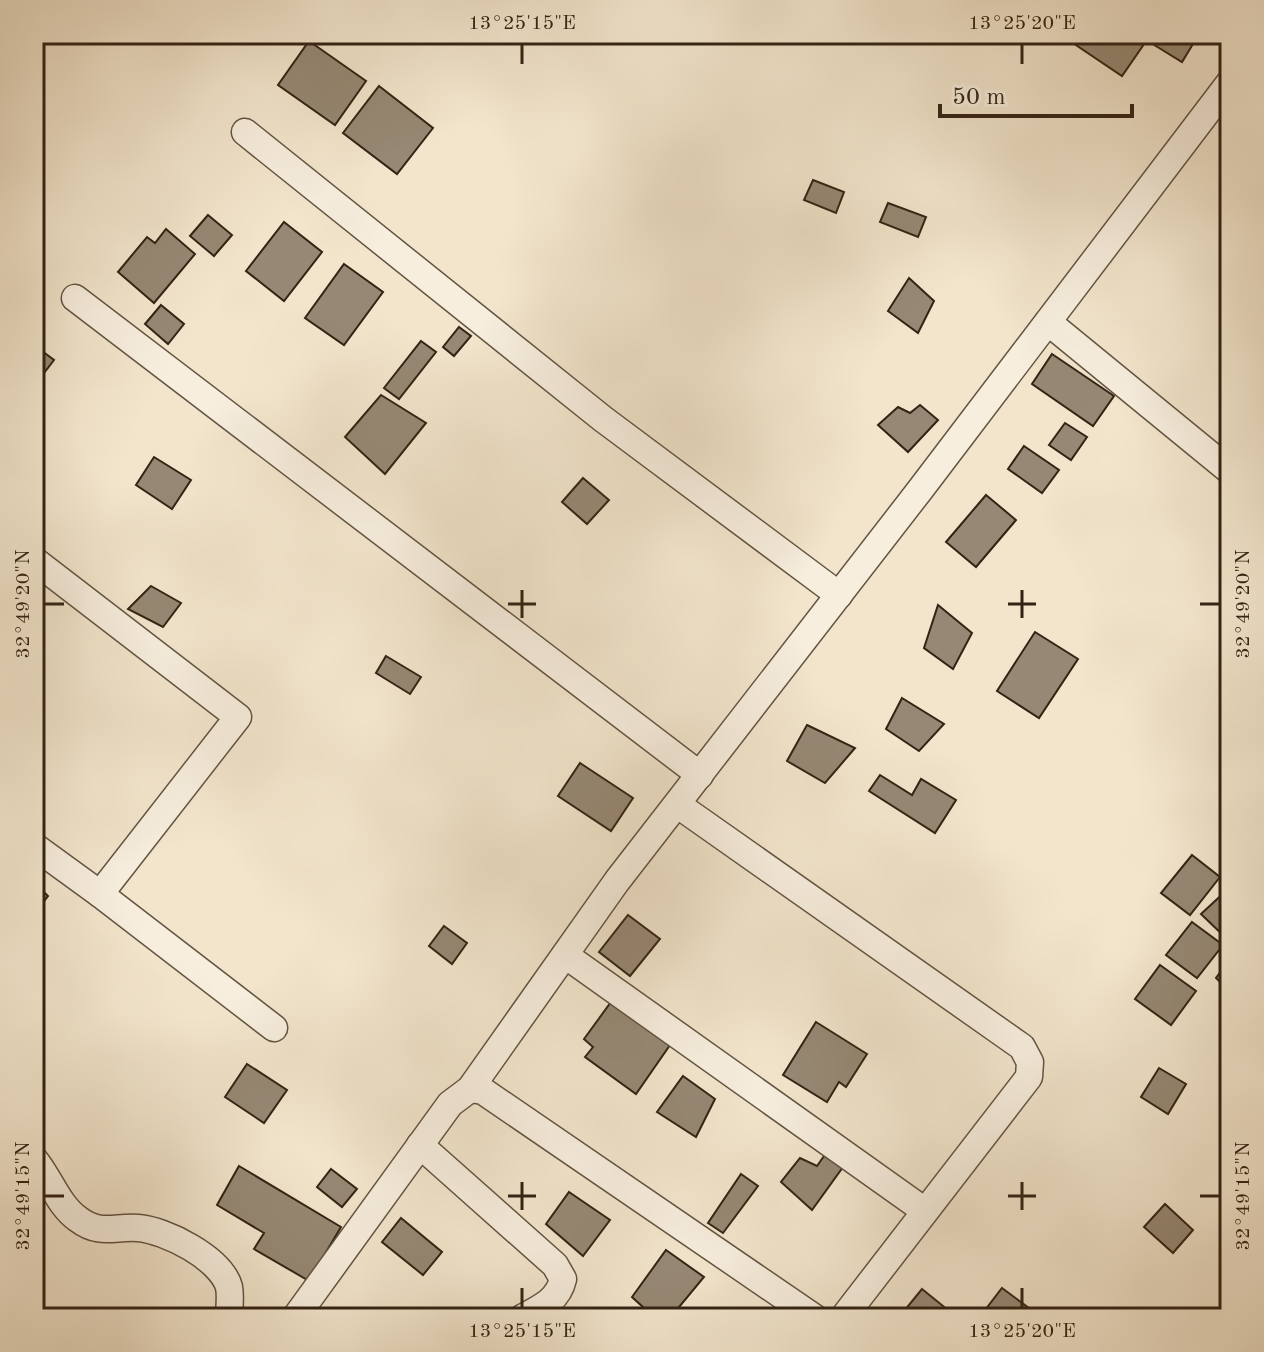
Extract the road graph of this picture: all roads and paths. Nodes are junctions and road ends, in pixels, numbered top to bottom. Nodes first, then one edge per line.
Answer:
1 (1230, 82) edge
2 (245, 132) dead end
3 (75, 298) dead end
4 (1048, 322) junction
5 (1230, 471) edge
6 (34, 560) edge
7 (839, 595) junction
8 (700, 775) junction
9 (678, 805) junction
10 (34, 846) edge
11 (100, 894) junction
12 (565, 955) junction
13 (274, 1028) dead end
14 (470, 1089) junction
15 (420, 1145) junction
16 (34, 1159) edge
17 (925, 1211) junction
18 (229, 1318) edge
19 (295, 1318) edge
20 (522, 1318) edge
21 (815, 1318) edge
22 (843, 1318) edge

1 - 4 street
2 - 7 street
3 - 8 street
4 - 5 street
4 - 7 street
6 - 11 street
7 - 8 street
8 - 9 street
9 - 12 street
9 - 17 street
10 - 11 street
11 - 13 street
12 - 14 street
12 - 17 street
14 - 15 street
14 - 21 street
15 - 19 street
15 - 20 street
16 - 18 street
17 - 22 street

